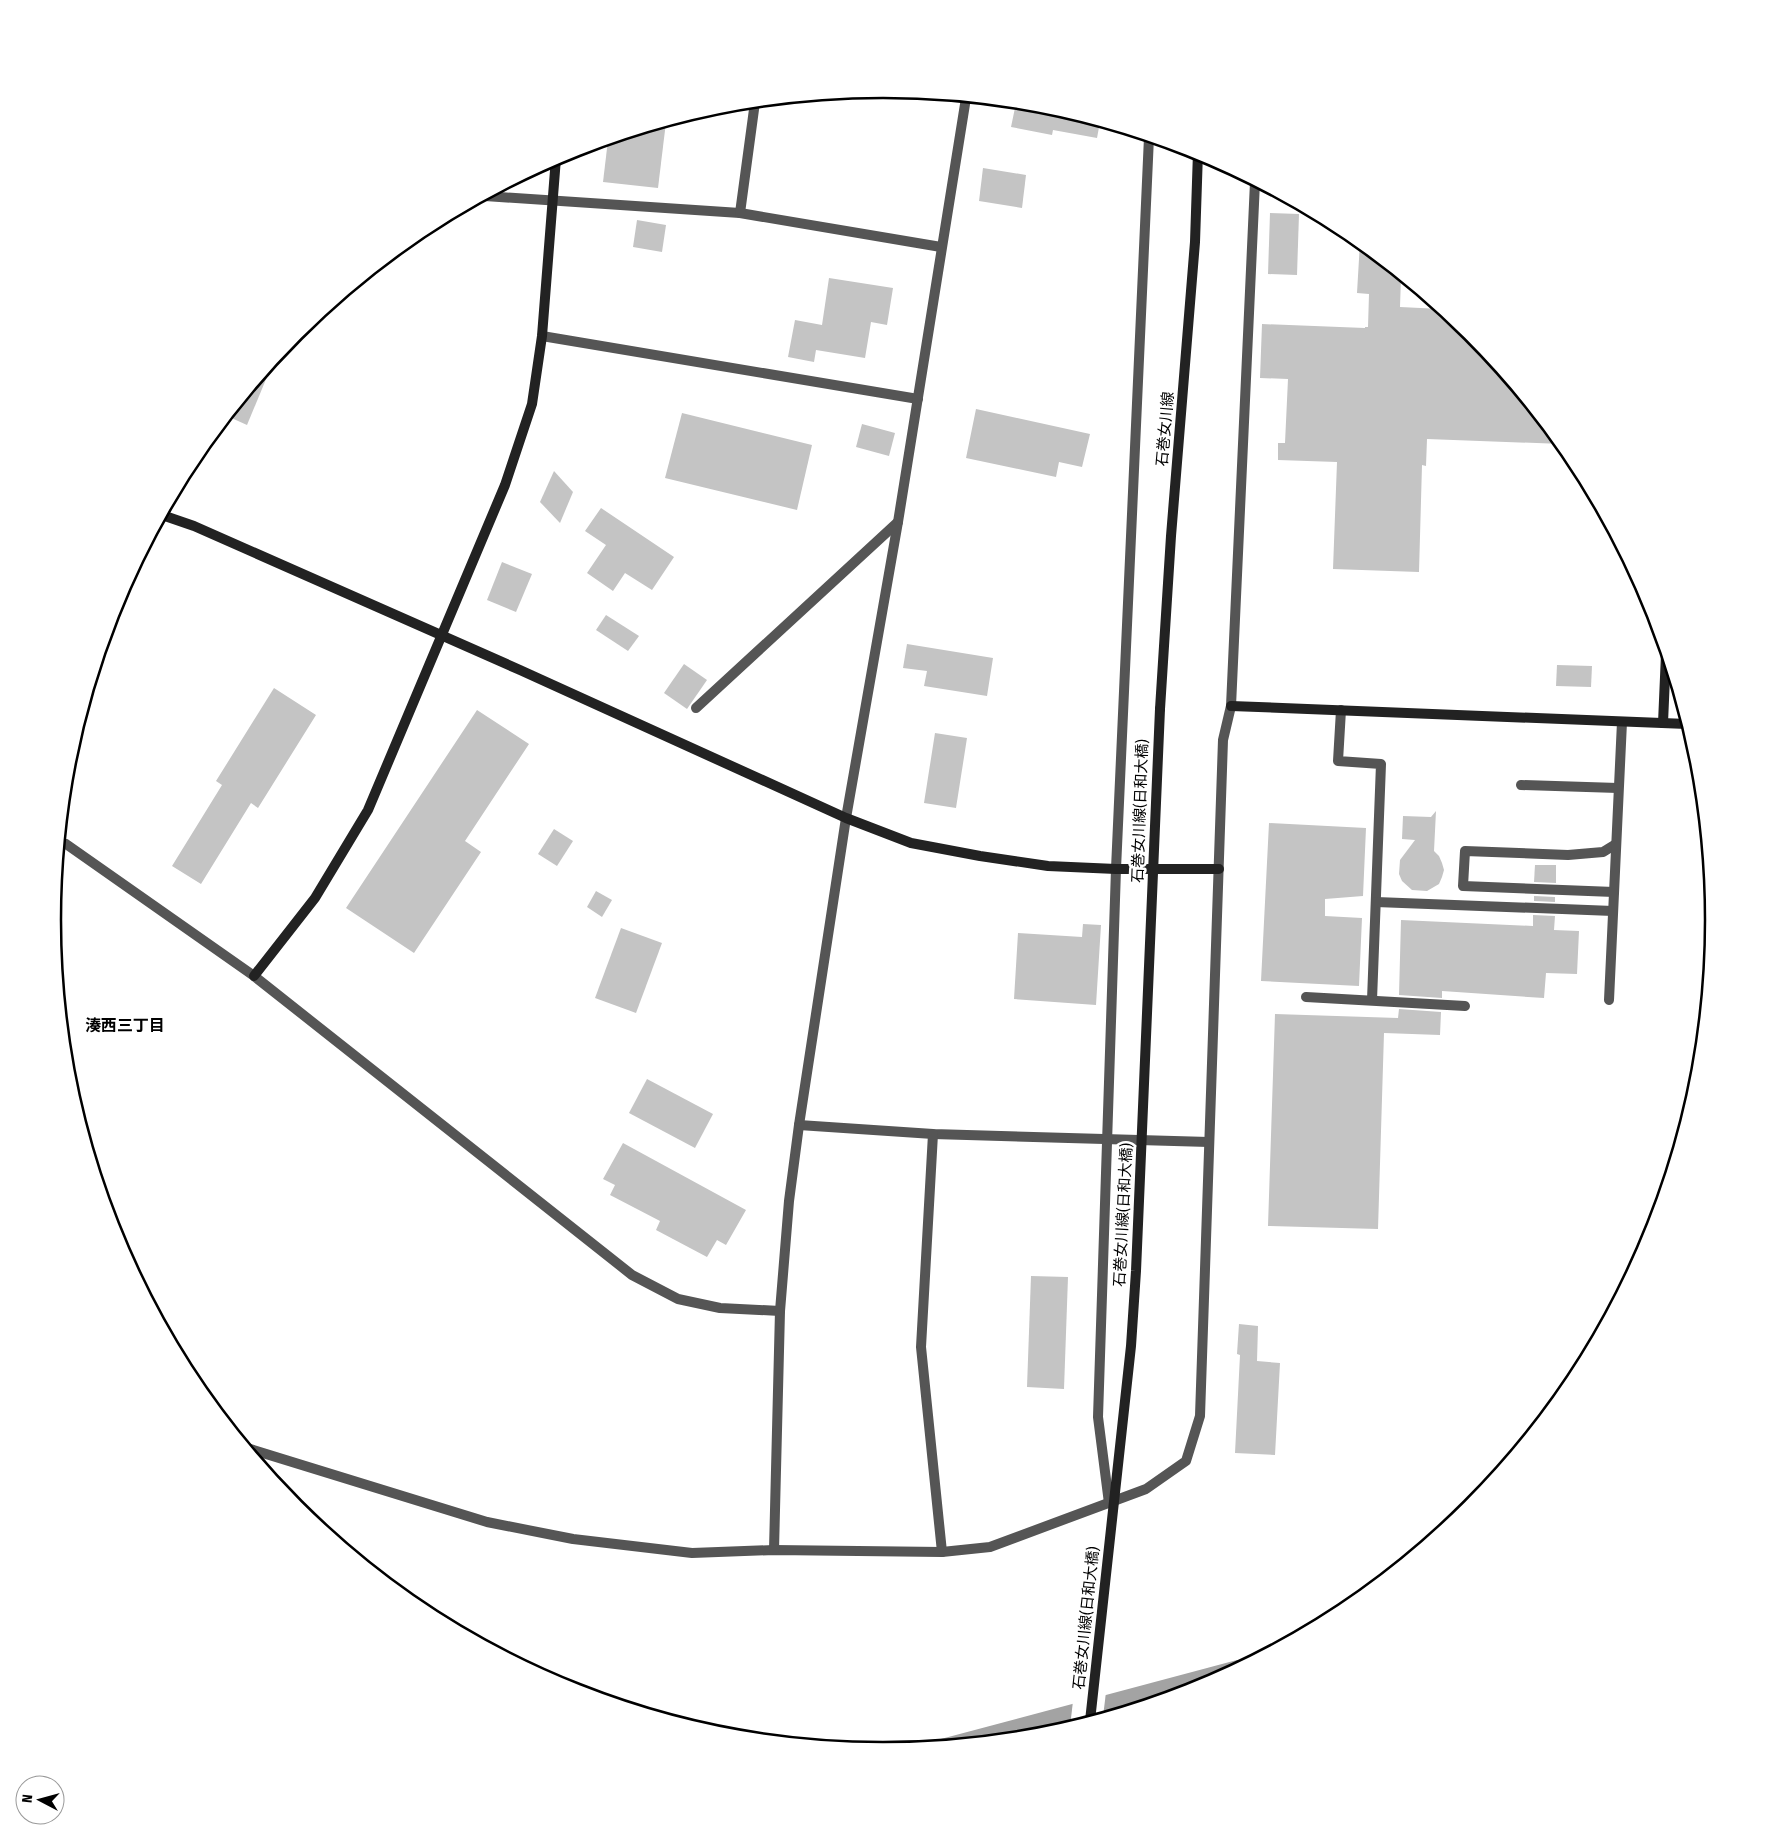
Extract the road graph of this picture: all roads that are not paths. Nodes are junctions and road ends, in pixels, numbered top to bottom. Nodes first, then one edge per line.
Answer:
1 (965, 103) edge
2 (754, 109) edge
3 (1149, 143) edge
4 (1198, 161) edge
5 (555, 167) edge
6 (1255, 188) edge
7 (494, 196) edge
8 (553, 199) junction
9 (740, 213) junction
10 (942, 247) junction
11 (542, 336) junction
12 (918, 399) junction
13 (167, 517) edge
14 (898, 522) junction
15 (442, 636) junction
16 (1665, 670) edge
17 (1231, 706) junction
18 (696, 708) dead end
19 (1160, 709) joint
20 (1341, 710) junction
21 (1622, 722) junction
22 (1663, 723) junction
23 (1681, 724) edge
24 (1521, 784) dead end
25 (1618, 788) junction
26 (846, 818) junction
27 (65, 844) edge
28 (1616, 844) junction
29 (1116, 869) junction
30 (1219, 869) junction
31 (1614, 892) junction
32 (1376, 902) junction
33 (1613, 911) junction
34 (254, 976) junction
35 (1306, 997) dead end
36 (1372, 1000) junction
37 (1609, 1000) dead end
38 (1465, 1006) dead end
39 (799, 1125) junction
40 (933, 1134) junction
41 (1108, 1139) junction
42 (1209, 1142) junction
43 (780, 1311) junction
44 (256, 1451) edge
45 (1109, 1503) junction
46 (774, 1550) junction
47 (942, 1552) junction
48 (1091, 1715) edge

1 - 10 street
2 - 9 street
3 - 29 street
4 - 19 street, 石巻女川線
5 - 8 street
6 - 17 street
7 - 8 street
8 - 9 street
8 - 11 street
9 - 10 street
10 - 12 street
11 - 12 street
11 - 15 street
12 - 14 street
13 - 15 street
14 - 18 street
14 - 26 street
15 - 26 street
15 - 34 street
16 - 22 street
17 - 20 street
17 - 30 street
19 - 48 street, 石巻女川線(日和大橋), bridge
20 - 21 street
20 - 32 street
21 - 22 street
21 - 25 street
22 - 23 street
24 - 25 street
25 - 28 street
26 - 29 street
26 - 39 street
27 - 34 street
28 - 31 street
28 - 31 street
29 - 30 street
29 - 41 street
30 - 42 street
31 - 33 street
32 - 33 street
32 - 36 street
33 - 37 street
34 - 43 street
35 - 36 street
36 - 38 street
39 - 40 street
39 - 43 street
40 - 41 street
40 - 47 street
41 - 42 street
41 - 45 street
42 - 45 street
43 - 46 street
44 - 46 street
45 - 47 street
46 - 47 street

